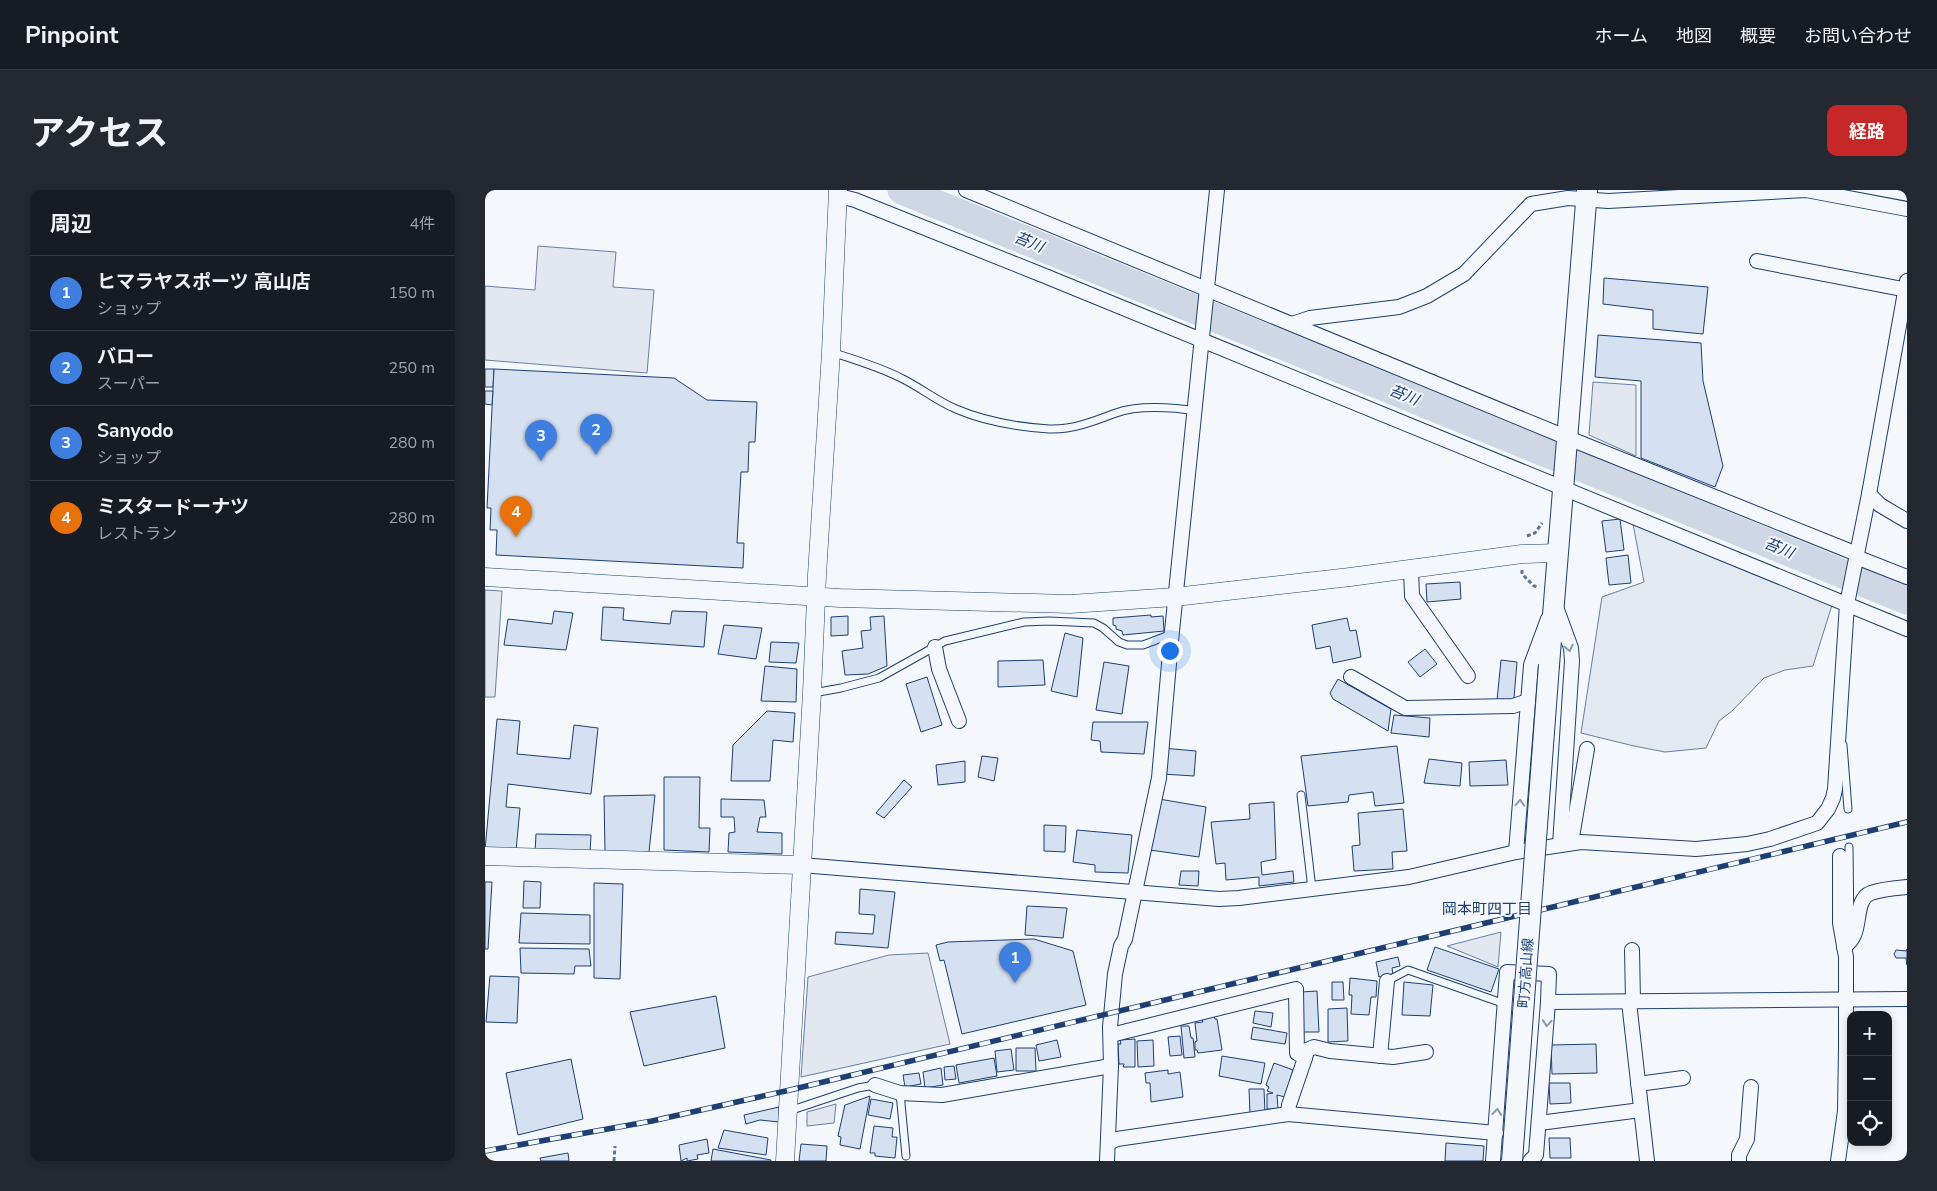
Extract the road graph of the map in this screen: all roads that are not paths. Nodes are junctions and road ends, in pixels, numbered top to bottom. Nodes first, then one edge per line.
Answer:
1 (966, 190) edge
2 (1217, 190) edge
3 (839, 193) edge
4 (1587, 194) edge
5 (1907, 209) edge
6 (1757, 260) dead end
7 (1906, 287) edge
8 (1207, 291) junction
9 (1292, 324) junction
10 (1202, 337) junction
11 (831, 352) junction
12 (1195, 411) junction
13 (1567, 439) junction
14 (1564, 486) junction
15 (1869, 494) junction
16 (1907, 521) edge
17 (1558, 553) junction
18 (1856, 558) junction
19 (1411, 569) junction
20 (1907, 577) edge
21 (485, 578) edge
22 (816, 596) junction
23 (1175, 596) junction
24 (1554, 601) junction
25 (1847, 601) junction
26 (1907, 628) edge
27 (1172, 634) junction
28 (935, 647) junction
29 (1468, 676) dead end
30 (1351, 677) dead end
31 (812, 693) junction
32 (1528, 701) junction
33 (959, 721) dead end
34 (1839, 722) junction
35 (1587, 749) dead end
36 (1301, 795) dead end
37 (1848, 809) dead end
38 (1565, 844) junction
39 (1516, 852) junction
40 (1845, 852) dead end
41 (485, 856) edge
42 (801, 865) junction
43 (1907, 887) edge
44 (1311, 889) junction
45 (1134, 892) junction
46 (1847, 945) junction
47 (1632, 950) dead end
48 (1387, 981) joint
49 (1845, 1000) junction
50 (1907, 1000) edge
51 (1548, 1002) junction
52 (1631, 1002) junction
53 (1506, 1004) junction
54 (1111, 1035) junction
55 (1427, 1052) dead end
56 (1380, 1056) junction
57 (1305, 1058) junction
58 (1111, 1066) junction
59 (1683, 1078) dead end
60 (1638, 1084) junction
61 (875, 1086) joint
62 (1751, 1088) dead end
63 (900, 1093) junction
64 (1641, 1110) junction
65 (788, 1112) junction
66 (1288, 1114) junction
67 (1539, 1123) junction
68 (1496, 1133) junction
69 (1108, 1143) junction
70 (906, 1156) dead end
71 (785, 1161) edge
72 (1107, 1161) edge
73 (1493, 1161) edge
74 (1512, 1161) edge
75 (1530, 1161) edge
76 (1647, 1161) edge
77 (1739, 1161) edge
78 (1838, 1161) edge

1 - 8 street
2 - 8 street
3 - 10 street
3 - 11 street
4 - 5 street
4 - 9 street
4 - 13 main road
6 - 7 street
7 - 15 street
8 - 9 street
8 - 10 street
9 - 13 street
10 - 12 street
10 - 14 street
11 - 12 lane
11 - 22 street
12 - 23 street
13 - 14 main road
13 - 18 street
14 - 17 main road, 町方高山線
14 - 25 street
15 - 16 street
15 - 18 street
17 - 19 street
17 - 24 main road, 町方高山線
18 - 20 street
18 - 25 street
19 - 23 street
19 - 29 street
21 - 22 street
22 - 23 street
22 - 31 street
23 - 27 street
24 - 32 street
24 -> 38 street
24 - 74 main road, 町方高山線, bridge
25 - 26 street
25 - 34 street
27 - 28 lane
27 - 45 street
28 - 31 lane
28 - 33 street
30 - 32 street
31 - 42 street
39 -> 32 street
34 - 37 lane
34 - 38 street
35 - 38 street
36 - 44 lane
38 - 39 street
39 - 44 street
40 - 46 street
41 - 42 street
42 - 45 street
42 - 65 street
43 - 46 street
44 - 45 street
45 - 54 street
46 - 49 street
47 - 52 street
48 - 53 lane
48 - 56 street
49 - 50 street
49 - 52 street
49 - 78 street
51 - 52 street
51 - 53 street
51 -> 67 street
52 - 60 street
68 -> 53 street
54 - 57 street
54 - 58 street
55 - 56 street
56 - 57 street
57 - 66 street
58 - 63 street
58 - 69 street
59 - 60 street
60 - 64 street
61 - 63 street
61 - 65 lane
62 - 77 street
63 - 70 lane
64 - 67 street
64 - 76 street
65 - 71 street
66 - 68 street
66 - 69 street
67 - 75 street
68 - 73 street
69 - 72 street

